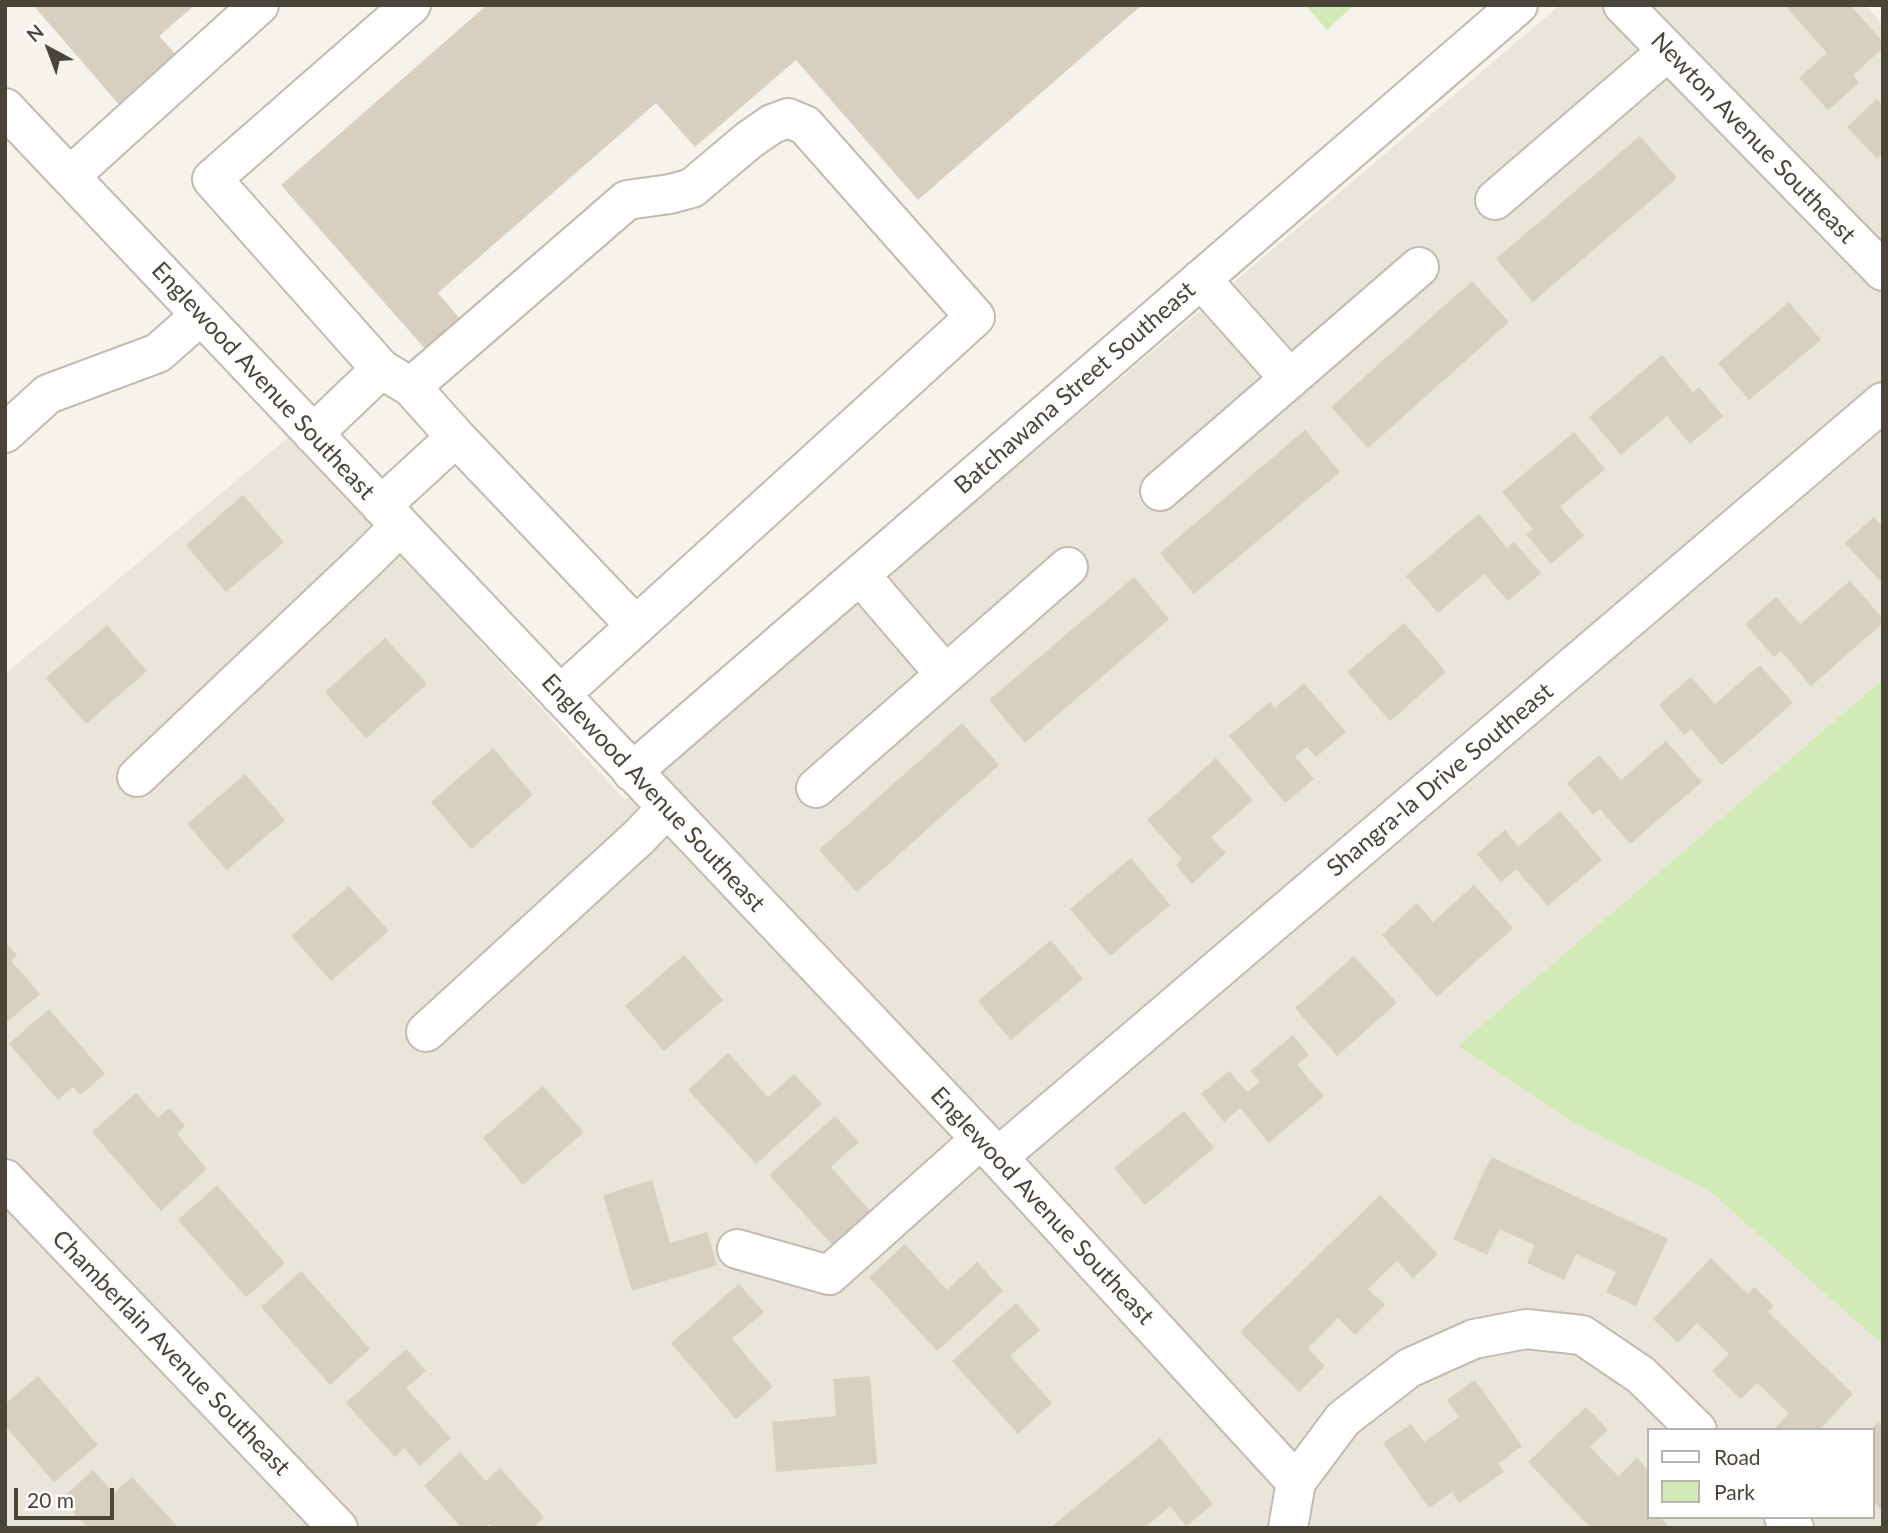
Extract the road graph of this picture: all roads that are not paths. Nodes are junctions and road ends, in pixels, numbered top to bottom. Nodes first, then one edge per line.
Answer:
1 (259, 5) edge
2 (411, 5) edge
3 (1518, 5) edge
4 (1623, 5) edge
5 (1668, 51) junction
6 (5, 108) edge
7 (70, 176) junction
8 (1495, 200) dead end
9 (1419, 267) dead end
10 (1883, 271) edge
11 (1201, 279) junction
12 (201, 315) junction
13 (396, 378) junction
14 (1290, 379) junction
15 (1883, 402) edge
16 (5, 433) edge
17 (313, 434) junction
18 (456, 437) junction
19 (1160, 491) dead end
20 (390, 516) junction
21 (1068, 567) dead end
22 (860, 575) junction
23 (636, 626) junction
24 (945, 674) junction
25 (560, 695) junction
26 (632, 772) junction
27 (136, 777) dead end
28 (816, 788) dead end
29 (667, 808) junction
30 (426, 1032) dead end
31 (989, 1148) junction
32 (5, 1179) edge
33 (737, 1249) dead end
34 (1695, 1428) edge
35 (1296, 1482) junction
36 (338, 1528) edge
37 (1288, 1528) edge

1 - 7 street
2 - 13 street
3 - 11 street, Batchawana Street Southeast
4 - 5 street, Newton Avenue Southeast
5 - 8 street
5 - 10 street, Newton Avenue Southeast
6 - 7 street, Englewood Avenue Southeast
7 - 12 street, Englewood Avenue Southeast
9 - 14 street
11 - 14 street
11 - 22 street, Batchawana Street Southeast
12 - 16 street
12 - 17 street, Englewood Avenue Southeast
13 - 17 street
13 - 18 street
13 - 23 street
14 - 19 street
15 - 31 street, Shangra-la Drive Southeast
17 - 20 street, Englewood Avenue Southeast
18 - 20 street
18 - 23 street
20 - 25 street, Englewood Avenue Southeast
20 - 27 street
21 - 24 street
22 - 24 street
22 - 26 street, Batchawana Street Southeast
23 - 25 street
24 - 28 street
25 - 26 street, Englewood Avenue Southeast
26 - 29 street, Englewood Avenue Southeast
29 - 30 street
29 - 31 street, Englewood Avenue Southeast
31 - 33 street, Shangra-la Drive Southeast
31 - 35 street, Englewood Avenue Southeast
32 - 36 street, Chamberlain Avenue Southeast
34 - 35 street
35 - 37 street

